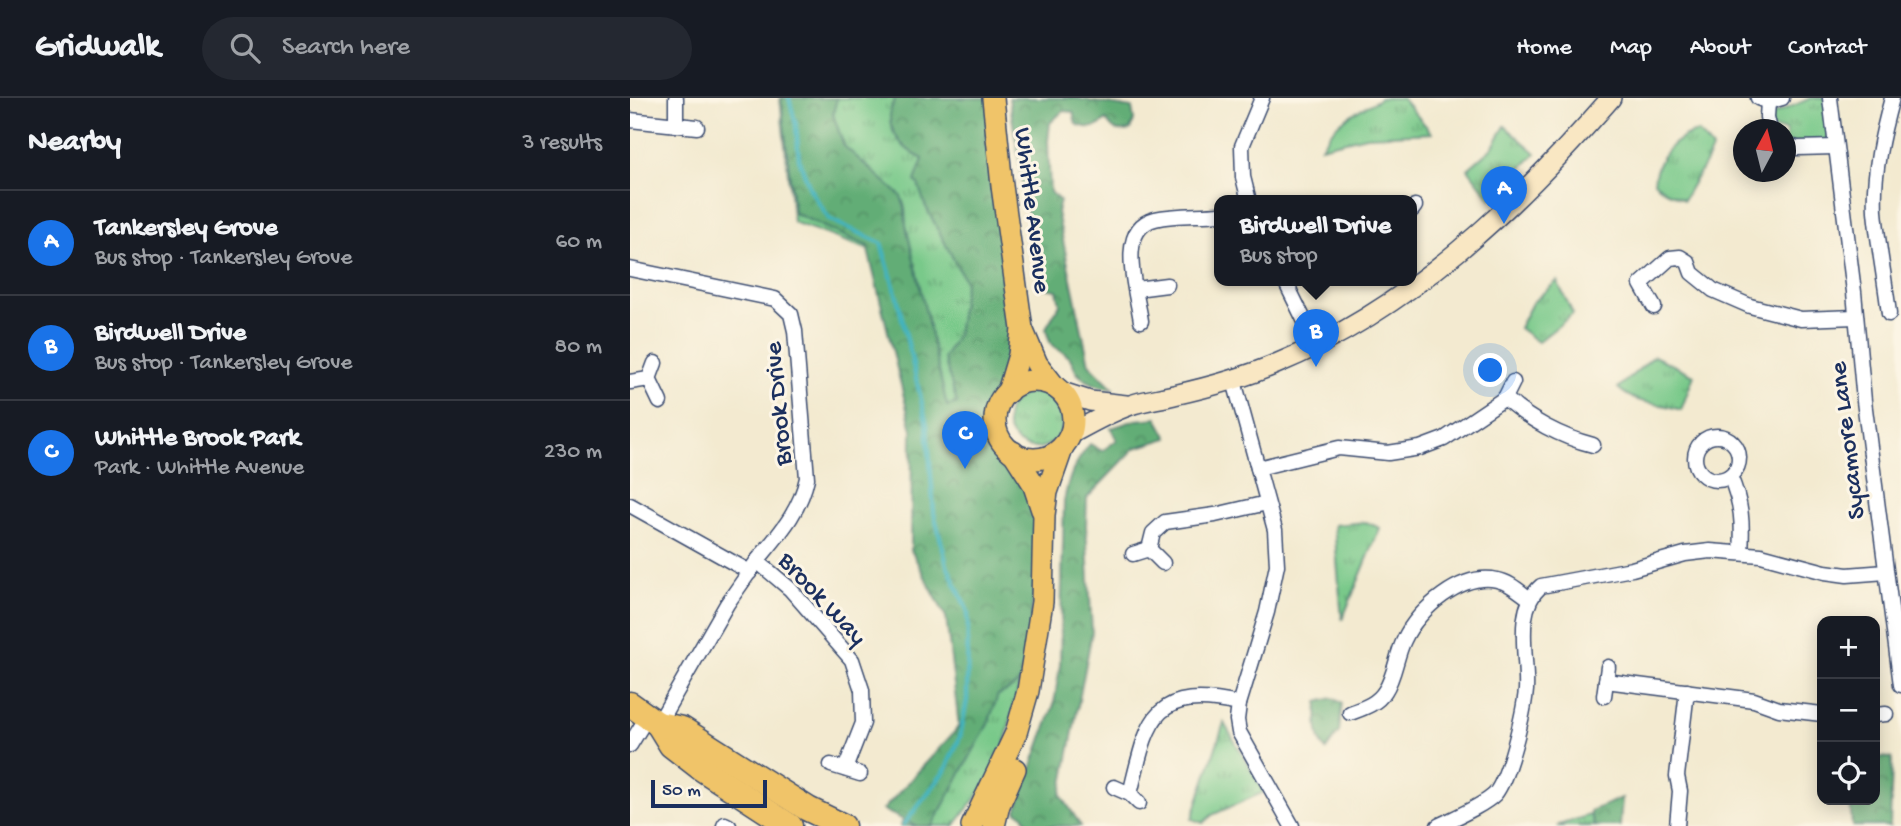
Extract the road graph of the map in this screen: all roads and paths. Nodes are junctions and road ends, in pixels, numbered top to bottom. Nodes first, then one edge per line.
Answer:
1 (676, 98) edge
2 (993, 98) edge
3 (1262, 98) edge
4 (1611, 98) edge
5 (1830, 98) edge
6 (1892, 98) edge
7 (1770, 99) edge
8 (1768, 119) edge
9 (630, 120) edge
10 (676, 125) junction
11 (697, 127) dead end
12 (1835, 147) junction
13 (1796, 148) edge
14 (1248, 195) edge
15 (1214, 214) edge
16 (630, 269) edge
17 (1417, 282) edge
18 (1167, 285) dead end
19 (1287, 286) edge
20 (1411, 286) edge
21 (1136, 289) junction
22 (1893, 304) edge
23 (1654, 307) dead end
24 (1856, 317) junction
25 (1141, 321) dead end
26 (1022, 329) junction
27 (1317, 346) junction
28 (655, 363) dead end
29 (649, 379) junction
30 (1234, 381) junction
31 (630, 382) edge
32 (1513, 382) dead end
33 (1058, 390) junction
34 (1008, 391) junction
35 (1505, 398) junction
36 (660, 402) dead end
37 (1130, 405) junction
38 (1067, 440) junction
39 (1593, 445) dead end
40 (1013, 452) junction
41 (1258, 468) junction
42 (1730, 476) dead end
43 (1266, 503) junction
44 (630, 505) edge
45 (1044, 515) junction
46 (1149, 549) junction
47 (1741, 552) junction
48 (1133, 554) dead end
49 (1163, 563) dead end
50 (754, 566) junction
51 (1886, 572) junction
52 (1530, 599) junction
53 (1901, 685) edge
54 (1687, 691) junction
55 (1604, 696) dead end
56 (1239, 704) junction
57 (1023, 710) junction
58 (1350, 713) dead end
59 (1817, 713) edge
60 (645, 715) edge
61 (630, 745) edge
62 (860, 774) dead end
63 (1114, 787) dead end
64 (790, 826) edge
65 (843, 826) edge
66 (972, 826) edge
67 (995, 826) edge
68 (1292, 826) edge
69 (1438, 826) edge
70 (1677, 826) edge

1 - 10 street
2 - 26 main road, Whittle Avenue
3 - 14 street
4 - 17 street
5 - 12 street, Sycamore Lane
6 - 22 street
7 - 8 street
9 - 10 street
10 - 11 street
12 - 13 street
12 - 24 street, Sycamore Lane
15 - 21 street
16 - 50 street, Brook Drive
18 - 21 street
19 - 27 street
20 - 27 street
21 - 25 street
23 - 24 street
24 - 51 street, Sycamore Lane
26 - 33 main road, Whittle Avenue
26 - 34 main road, Whittle Avenue
27 - 30 street
28 - 29 street
29 - 31 street
29 - 36 street
30 - 37 street
30 - 41 street
32 - 35 street
33 - 34 main road
33 - 37 street
33 - 38 main road
34 - 40 main road
35 - 39 street
35 - 41 street
37 - 38 street
38 - 40 main road
38 - 45 main road
40 - 45 main road
41 - 43 street
42 - 47 street
43 - 46 street
43 - 56 street
44 - 50 street
45 - 57 main road
46 - 48 street
46 - 49 street
47 - 51 street
47 - 52 street
50 - 60 street, Brook Way
50 - 62 street, Brook Way
51 - 53 street, Sycamore Lane
52 - 58 street
52 - 69 street
54 - 55 street
54 - 59 street
54 - 70 street
56 - 63 street
56 - 68 street
57 - 66 main road
57 - 67 main road
60 - 61 street, Brook Way
60 - 64 highway
60 - 65 highway

